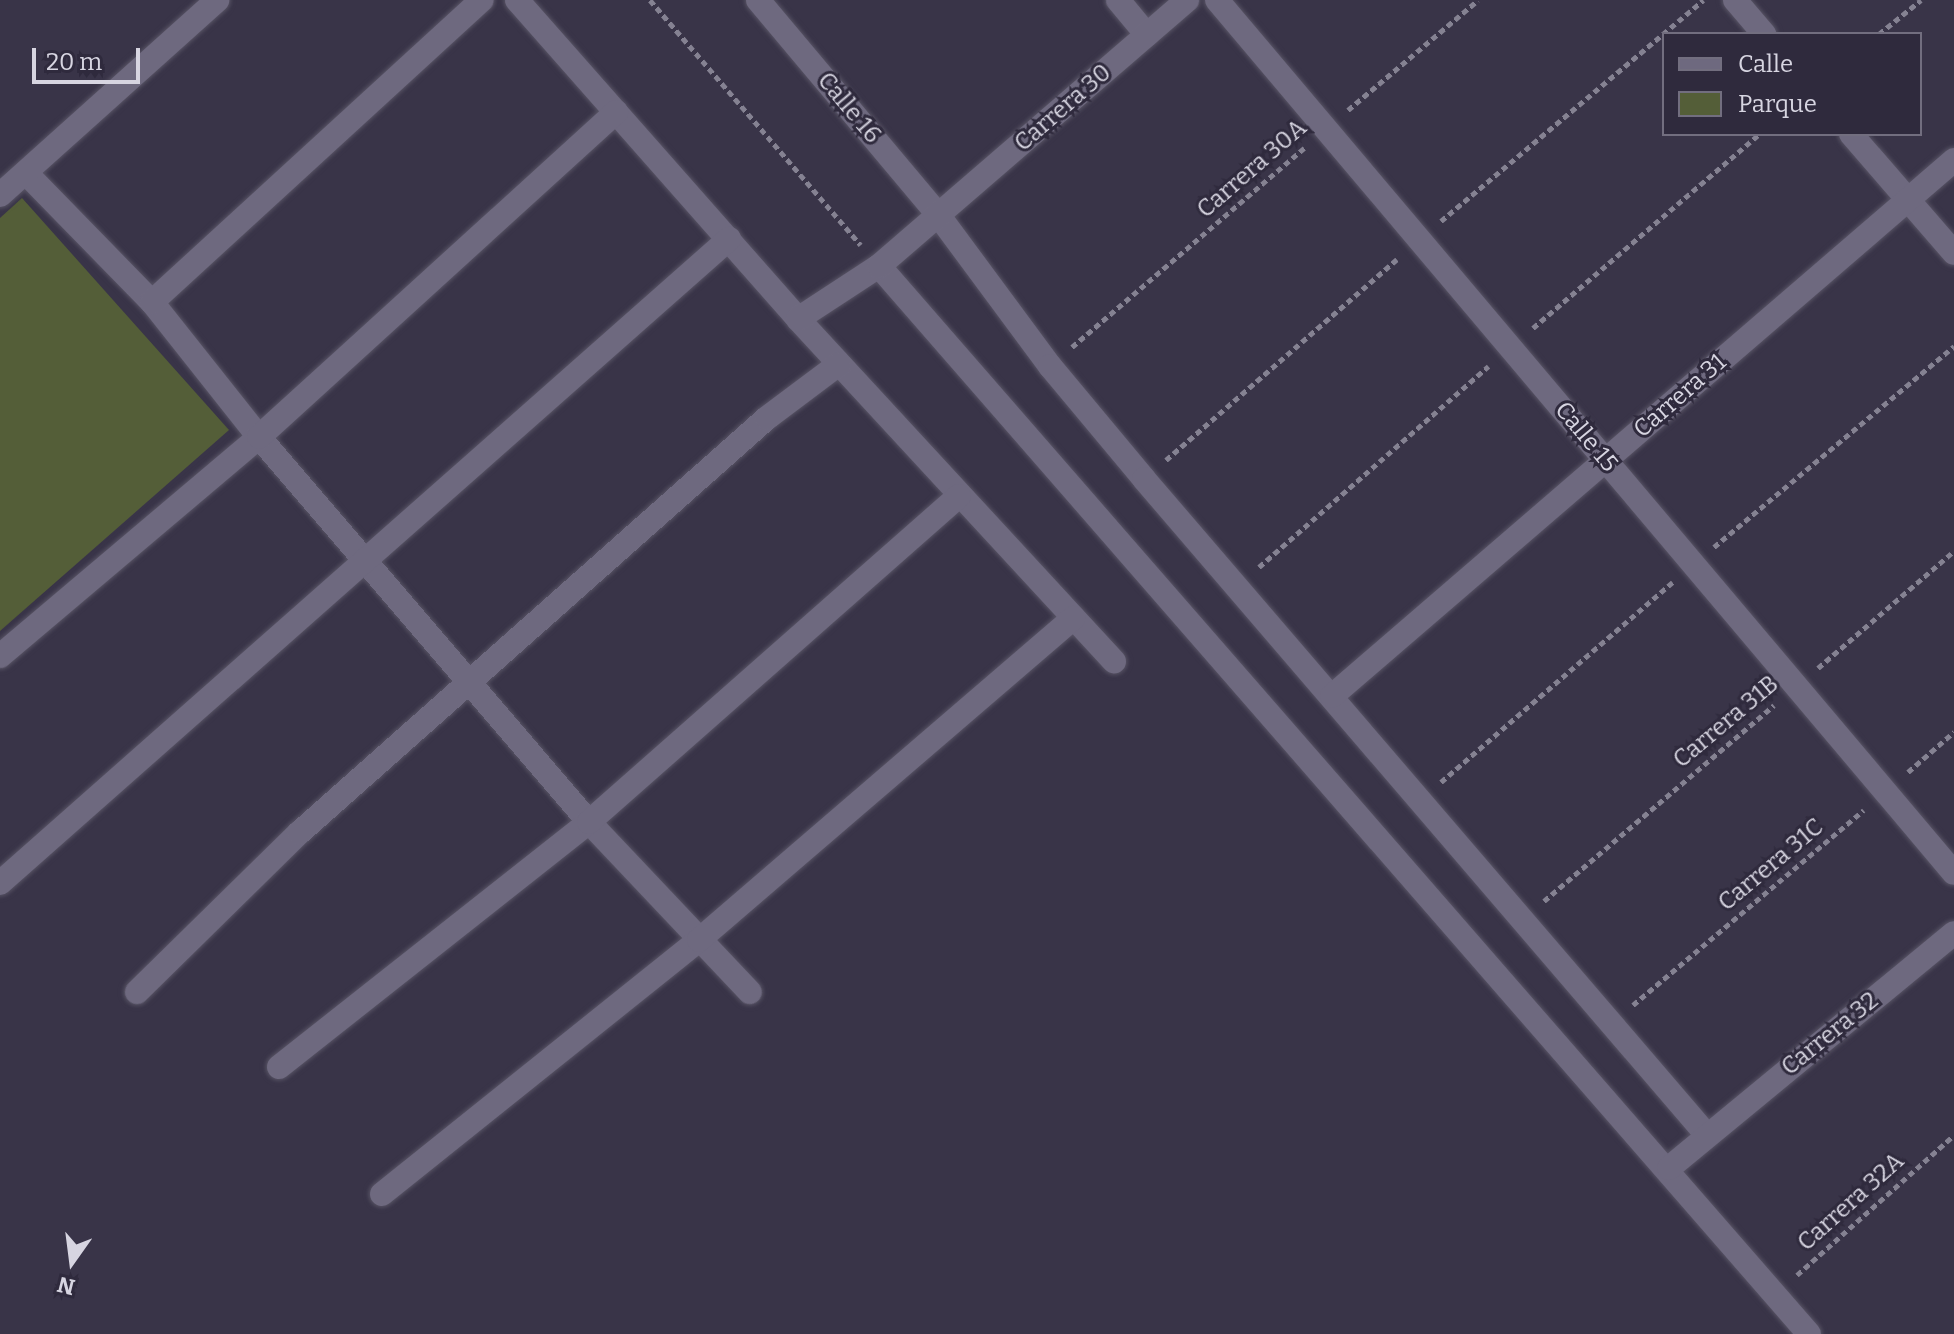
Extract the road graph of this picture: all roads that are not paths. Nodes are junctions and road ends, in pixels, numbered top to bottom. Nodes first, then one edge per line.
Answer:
1 (217, 0) edge
2 (482, 0) edge
3 (517, 0) edge
4 (758, 0) edge
5 (1118, 0) edge
6 (1187, 0) edge
7 (1217, 0) edge
8 (1735, 0) edge
9 (1762, 32) edge
10 (1147, 35) junction
11 (616, 112) junction
12 (1853, 136) edge
13 (1954, 160) edge
14 (26, 173) junction
15 (0, 195) edge
16 (1907, 199) junction
17 (939, 216) junction
18 (729, 239) junction
19 (1954, 253) edge
20 (879, 266) junction
21 (152, 302) junction
22 (798, 319) junction
23 (839, 364) junction
24 (259, 437) junction
25 (1606, 460) junction
26 (959, 496) junction
27 (367, 561) junction
28 (1073, 618) junction
29 (0, 656) edge
30 (1114, 662) dead end
31 (467, 683) junction
32 (1332, 696) junction
33 (589, 822) junction
34 (1954, 873) edge
35 (0, 883) edge
36 (1954, 933) edge
37 (699, 940) junction
38 (137, 992) dead end
39 (750, 992) dead end
40 (279, 1067) dead end
41 (1706, 1134) junction
42 (1669, 1168) junction
43 (382, 1194) dead end
44 (1809, 1334) edge

1 - 14 street
2 - 21 street
3 - 11 street
4 - 17 street, Calle 16
5 - 10 street
6 - 10 street, Carrera 30
7 - 25 street, Calle 15
8 - 9 street
10 - 17 street, Carrera 30
11 - 18 street
11 - 24 street
12 - 16 street
13 - 16 street, Carrera 31
14 - 15 street
14 - 21 street
16 - 19 street
16 - 25 street, Carrera 31
17 - 20 street, Carrera 30
17 - 32 street, Calle 16
18 - 22 street
18 - 27 street
20 - 22 street, Carrera 30
20 - 42 street
21 - 24 street
22 - 23 street
23 - 26 street
23 - 31 street
24 - 27 street
24 - 29 street
25 - 32 street, Carrera 31
25 - 34 street, Calle 15
26 - 28 street
26 - 33 street
27 - 31 street
27 - 35 street
28 - 30 street
28 - 37 street
31 - 33 street
31 - 38 street
32 - 41 street, Calle 16
33 - 37 street
33 - 40 street
36 - 41 street, Carrera 32
37 - 39 street
37 - 43 street
41 - 42 street, Carrera 32
42 - 44 street

